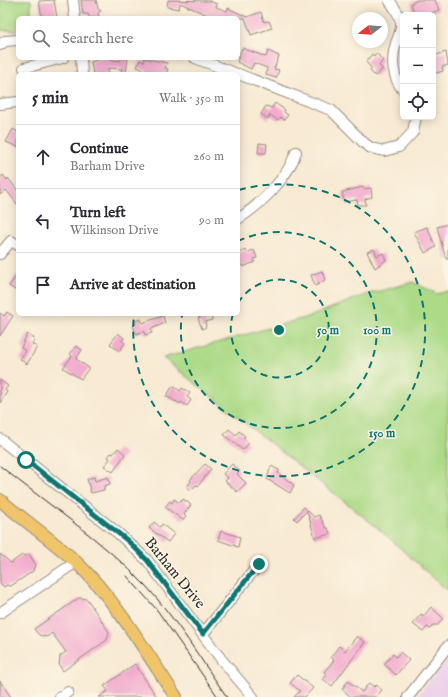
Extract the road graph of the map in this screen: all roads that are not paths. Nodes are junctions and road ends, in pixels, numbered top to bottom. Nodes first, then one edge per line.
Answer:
1 (73, 0) edge
2 (389, 0) edge
3 (75, 16) edge
4 (0, 41) edge
5 (16, 43) edge
6 (21, 60) edge
7 (57, 60) edge
8 (81, 60) edge
9 (200, 60) edge
10 (24, 71) edge
11 (82, 72) edge
12 (233, 72) edge
13 (240, 75) edge
14 (400, 86) edge
15 (16, 102) edge
16 (0, 104) edge
17 (415, 120) edge
18 (296, 152) dead end
19 (240, 218) edge
20 (16, 244) edge
21 (0, 254) edge
22 (0, 439) edge
23 (0, 500) edge
24 (76, 562) junction
25 (259, 564) dead end
26 (0, 612) edge
27 (203, 634) junction
28 (448, 646) edge
29 (176, 697) edge
30 (253, 697) edge
31 (408, 697) edge

1 - 3 street
2 - 14 street
4 - 5 street
6 - 10 street
7 - 10 street
8 - 11 street
9 - 12 street
13 - 17 street
15 - 16 street
18 - 19 street
20 - 21 street
22 - 27 street, Barham Drive
23 - 24 main road
24 - 26 street
24 - 29 main road
25 - 27 street
27 - 30 street, Barham Drive
28 - 31 street

